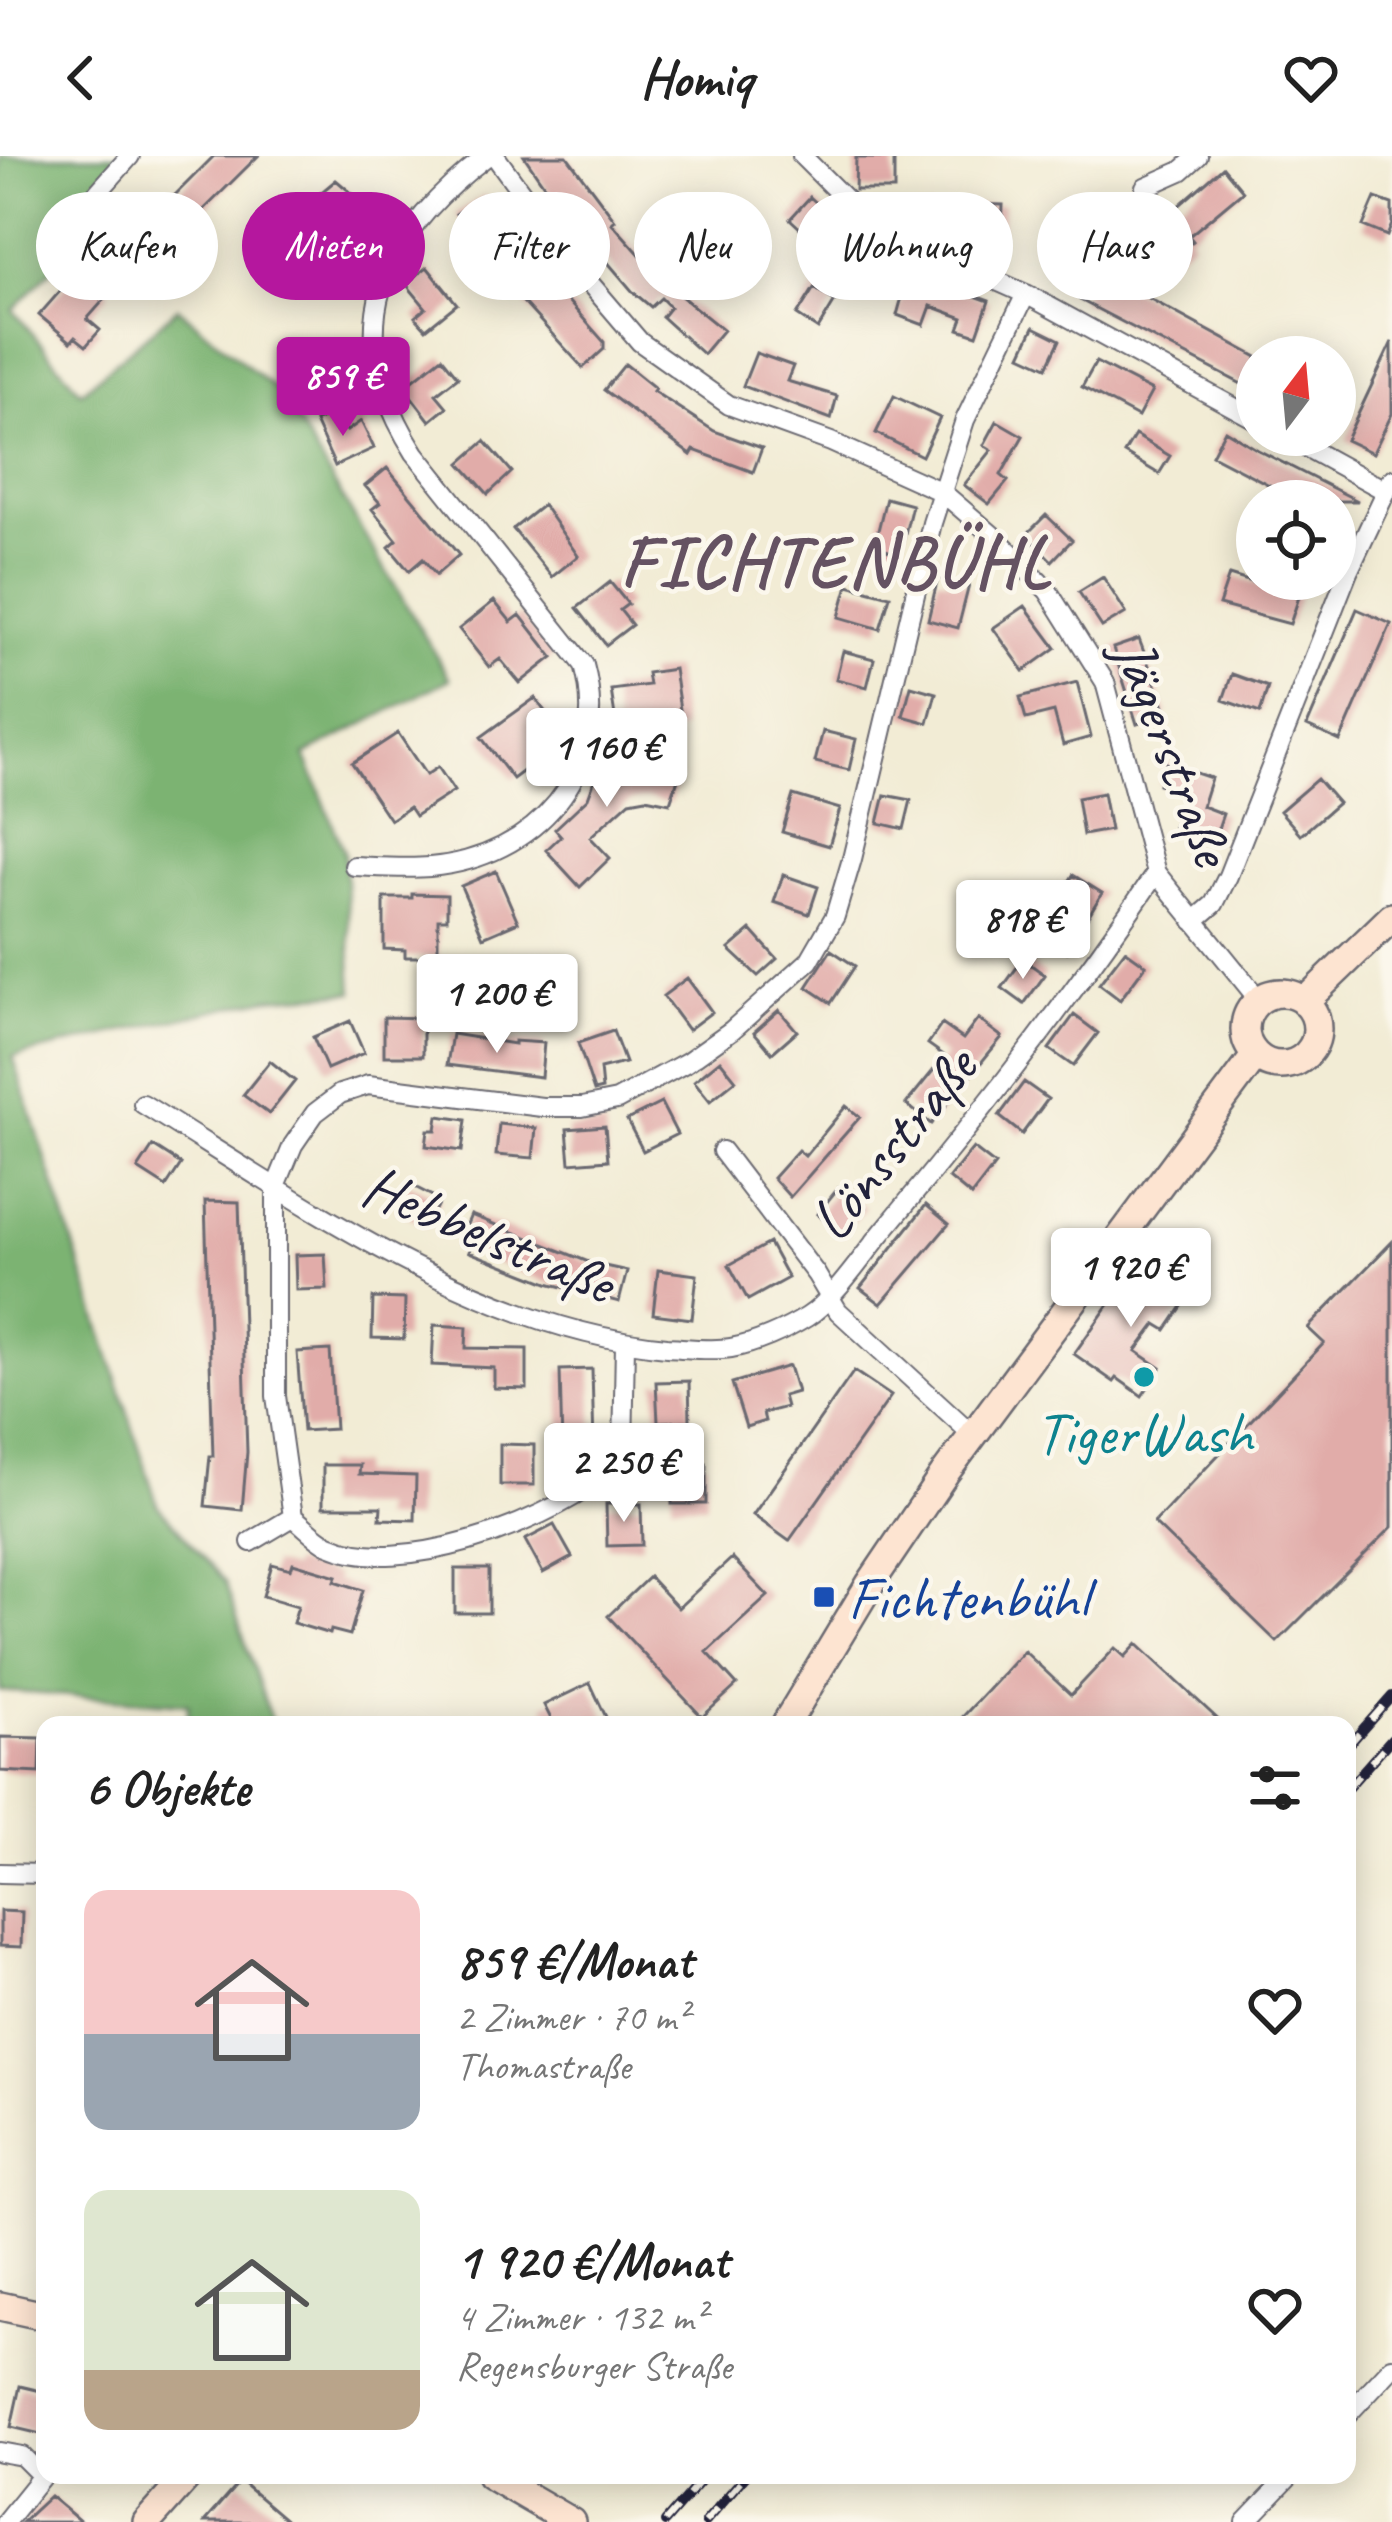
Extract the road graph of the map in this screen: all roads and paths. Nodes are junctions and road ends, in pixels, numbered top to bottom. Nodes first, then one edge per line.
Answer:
1 (130, 156) edge
2 (491, 156) edge
3 (802, 156) edge
4 (1198, 156) edge
5 (1145, 187) dead end
6 (98, 192) edge
7 (1026, 294) junction
8 (1236, 409) edge
9 (1328, 456) edge
10 (1389, 485) edge
11 (942, 492) junction
12 (354, 866) dead end
13 (1156, 873) junction
14 (1392, 917) edge
15 (1194, 921) junction
16 (1258, 1000) junction
17 (1304, 1002) junction
18 (1256, 1055) junction
19 (142, 1104) dead end
20 (722, 1151) dead end
21 (276, 1186) junction
22 (828, 1297) junction
23 (625, 1343) junction
24 (974, 1436) junction
25 (292, 1517) junction
26 (251, 1542) dead end
27 (789, 1716) edge
28 (0, 1873) edge
29 (36, 1874) edge
30 (0, 2306) edge
31 (36, 2314) edge
32 (1392, 2367) edge
33 (1356, 2405) edge
34 (0, 2452) edge
35 (36, 2470) edge
36 (36, 2483) edge
37 (181, 2484) edge
38 (506, 2484) edge
39 (1282, 2484) edge
40 (5, 2522) edge
41 (147, 2522) edge
42 (572, 2522) edge
43 (1246, 2522) edge

1 - 6 street
2 - 11 street, Jägerstraße
2 - 12 street
3 - 7 street
4 - 5 street
7 - 8 street
7 - 11 street
9 - 10 street
10 - 15 street
11 - 13 street, Jägerstraße
11 - 21 street
13 - 15 street, Jägerstraße
13 - 22 street, Lönsstraße
14 - 17 main road
15 - 16 street, Jägerstraße
16 - 17 main road
16 - 18 main road
17 - 18 main road
18 - 24 main road
19 - 21 street, Hebbelstraße
20 - 22 street
21 - 23 street, Hebbelstraße
21 - 25 street
22 - 23 street, Hebbelstraße
22 - 24 street
23 - 25 street
24 - 27 main road
25 - 26 street
28 - 29 street
30 - 31 main road
32 - 33 street
34 - 35 street
36 - 40 street
37 - 41 main road
38 - 42 main road
39 - 43 street

